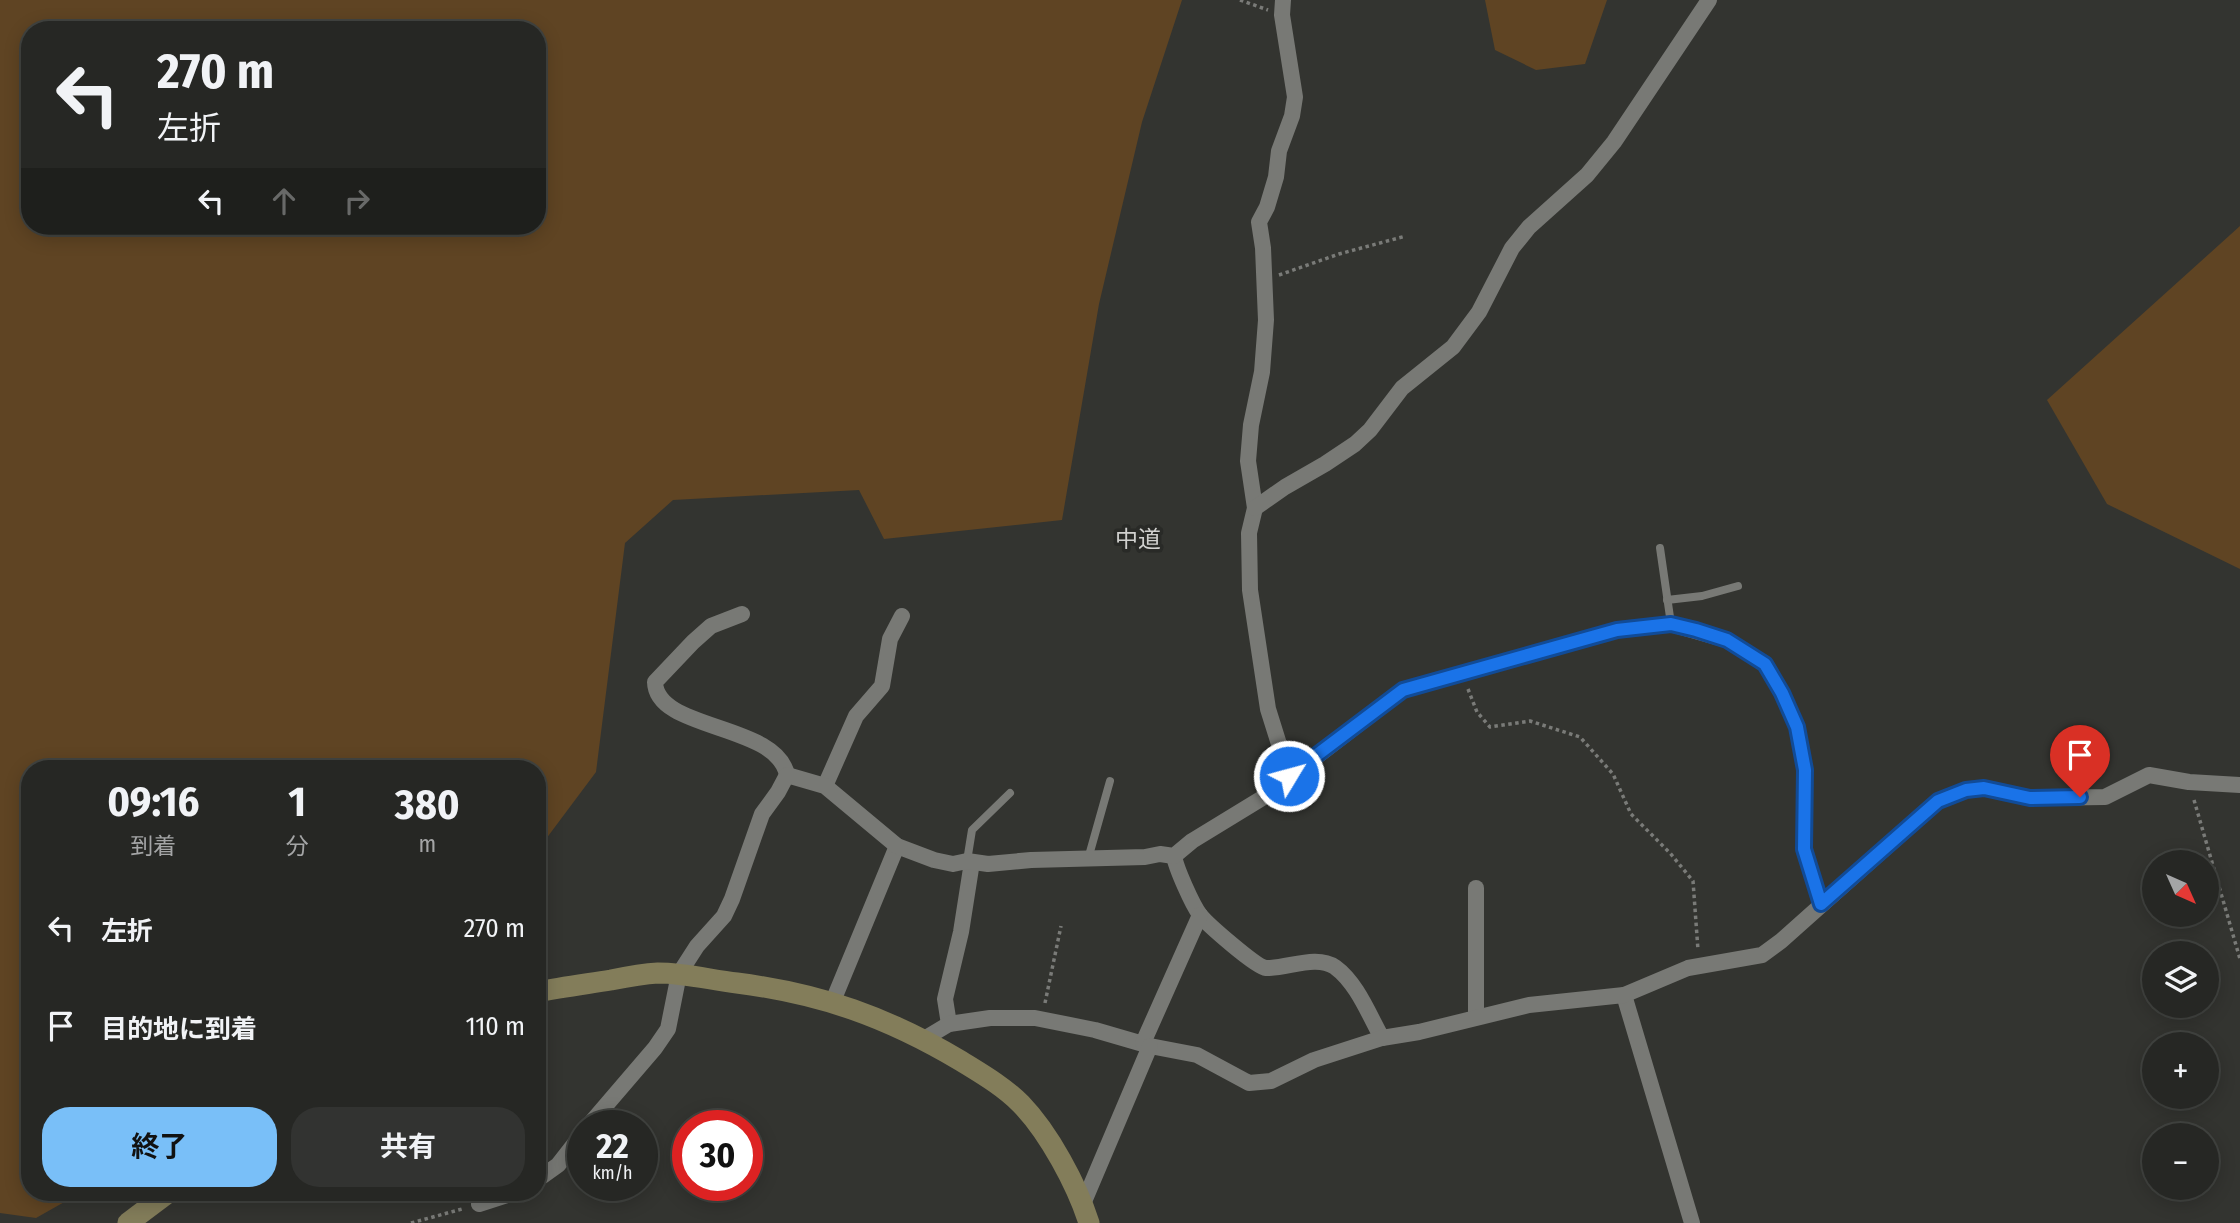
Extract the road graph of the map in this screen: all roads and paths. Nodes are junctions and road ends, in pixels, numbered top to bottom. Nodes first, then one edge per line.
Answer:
1 (1240, 0) edge
2 (1709, 0) edge
3 (1282, 8) edge
4 (1406, 236) dead end
5 (1264, 280) junction
6 (1255, 508) junction
7 (1660, 548) dead end
8 (1738, 586) dead end
9 (1667, 600) junction
10 (743, 614) dead end
11 (902, 616) dead end
12 (1671, 624) junction
13 (1463, 674) junction
14 (787, 775) junction
15 (1289, 776) junction
16 (1110, 782) dead end
17 (2189, 782) junction
18 (2240, 785) edge
19 (825, 786) junction
20 (1010, 793) dead end
21 (897, 846) junction
22 (1174, 856) junction
23 (1088, 859) junction
24 (969, 862) junction
25 (1476, 888) dead end
26 (1821, 904) junction
27 (1199, 915) junction
28 (1061, 926) dead end
29 (2240, 959) edge
30 (1701, 965) junction
31 (678, 974) junction
32 (546, 991) edge
33 (1624, 995) junction
34 (833, 1002) junction
35 (1476, 1017) junction
36 (1042, 1019) junction
37 (950, 1024) junction
38 (1382, 1038) junction
39 (924, 1039) junction
40 (1146, 1044) junction
41 (602, 1110) edge
42 (567, 1153) edge
43 (546, 1174) edge
44 (157, 1201) edge
45 (488, 1201) edge
46 (479, 1204) joint
47 (1086, 1214) edge
48 (128, 1223) edge
49 (411, 1223) edge
50 (1692, 1223) edge

1 - 3 path
2 - 6 street
3 - 5 street
4 - 5 path
5 - 6 street
6 - 15 street
7 - 9 lane
8 - 9 lane
9 - 12 lane
10 - 14 street
11 - 19 street
12 - 13 street
12 - 26 street
13 - 15 street
13 - 30 path
14 - 19 street
14 - 31 street
15 - 22 street
16 - 23 lane
17 - 18 street
17 - 26 street
17 - 29 path
19 - 21 street
20 - 24 lane
21 - 24 street
21 - 34 street
22 - 23 street
22 - 27 street
23 - 24 street
24 - 37 street
25 - 35 street
26 - 30 street
27 - 38 street
27 - 40 street
28 - 36 path
30 - 33 street
31 - 32 main road
31 - 34 main road
31 - 41 street
33 - 35 street
33 - 50 street
34 - 39 main road
35 - 38 street
36 - 37 street
36 - 40 street
37 - 39 street
38 - 40 street
39 - 47 main road
40 - 47 street
42 - 43 street
44 - 48 main road
45 - 46 street
46 - 49 path

